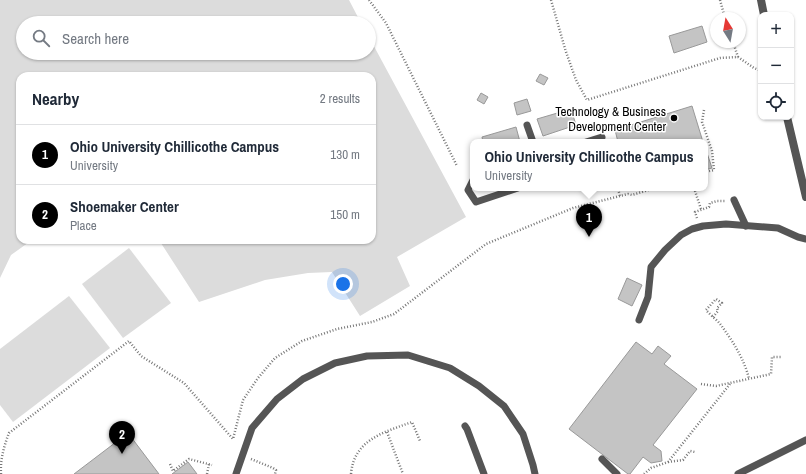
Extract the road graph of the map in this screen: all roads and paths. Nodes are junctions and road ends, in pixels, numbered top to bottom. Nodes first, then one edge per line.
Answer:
1 (369, 0) edge
2 (551, 0) edge
3 (720, 0) edge
4 (761, 0) edge
5 (723, 12) edge
6 (763, 12) edge
7 (735, 48) edge
8 (738, 57) junction
9 (758, 69) edge
10 (704, 110) dead end
11 (788, 120) edge
12 (527, 125) dead end
13 (602, 137) dead end
14 (531, 139) edge
15 (596, 139) edge
16 (708, 139) edge
17 (708, 139) edge
18 (457, 166) dead end
19 (708, 171) edge
20 (470, 186) edge
21 (509, 191) edge
22 (619, 191) edge
23 (645, 191) edge
24 (695, 191) edge
25 (620, 196) junction
26 (806, 197) edge
27 (734, 200) dead end
28 (717, 201) dead end
29 (701, 209) junction
30 (746, 226) junction
31 (700, 227) junction
32 (806, 239) edge
33 (713, 317) junction
34 (639, 320) dead end
35 (782, 357) dead end
36 (749, 379) junction
37 (701, 384) dead end
38 (730, 384) junction
39 (464, 426) dead end
40 (386, 432) junction
41 (233, 440) junction
42 (420, 440) dead end
43 (806, 440) edge
44 (234, 443) dead end
45 (695, 452) dead end
46 (602, 459) dead end
47 (254, 460) dead end
48 (668, 462) junction
49 (170, 464) dead end
50 (1, 474) edge
51 (207, 474) edge
52 (236, 474) edge
53 (275, 474) edge
54 (351, 474) edge
55 (403, 474) edge
56 (484, 474) edge
57 (535, 474) edge
58 (617, 474) edge
59 (644, 474) edge
60 (738, 474) edge

1 - 18 path
2 - 8 path
3 - 5 path
4 - 6 street
7 - 8 path
8 - 9 path
10 - 17 path
11 - 26 street
12 - 14 lane
13 - 15 lane
16 - 19 path
20 - 21 lane
22 - 25 path
23 - 25 path
24 - 29 path
25 - 41 path
27 - 30 lane
28 - 29 path
29 - 31 path
30 - 31 lane
30 - 32 lane
31 - 34 lane
33 - 33 path
33 - 36 path
35 - 36 path
36 - 38 path
37 - 38 path
38 - 48 path
39 - 56 lane
40 - 42 path
40 - 54 path
40 - 55 path
41 - 44 path
41 - 50 path
43 - 60 lane
45 - 48 path
46 - 58 lane
47 - 53 path
48 - 59 path
49 - 51 path
52 - 57 lane

